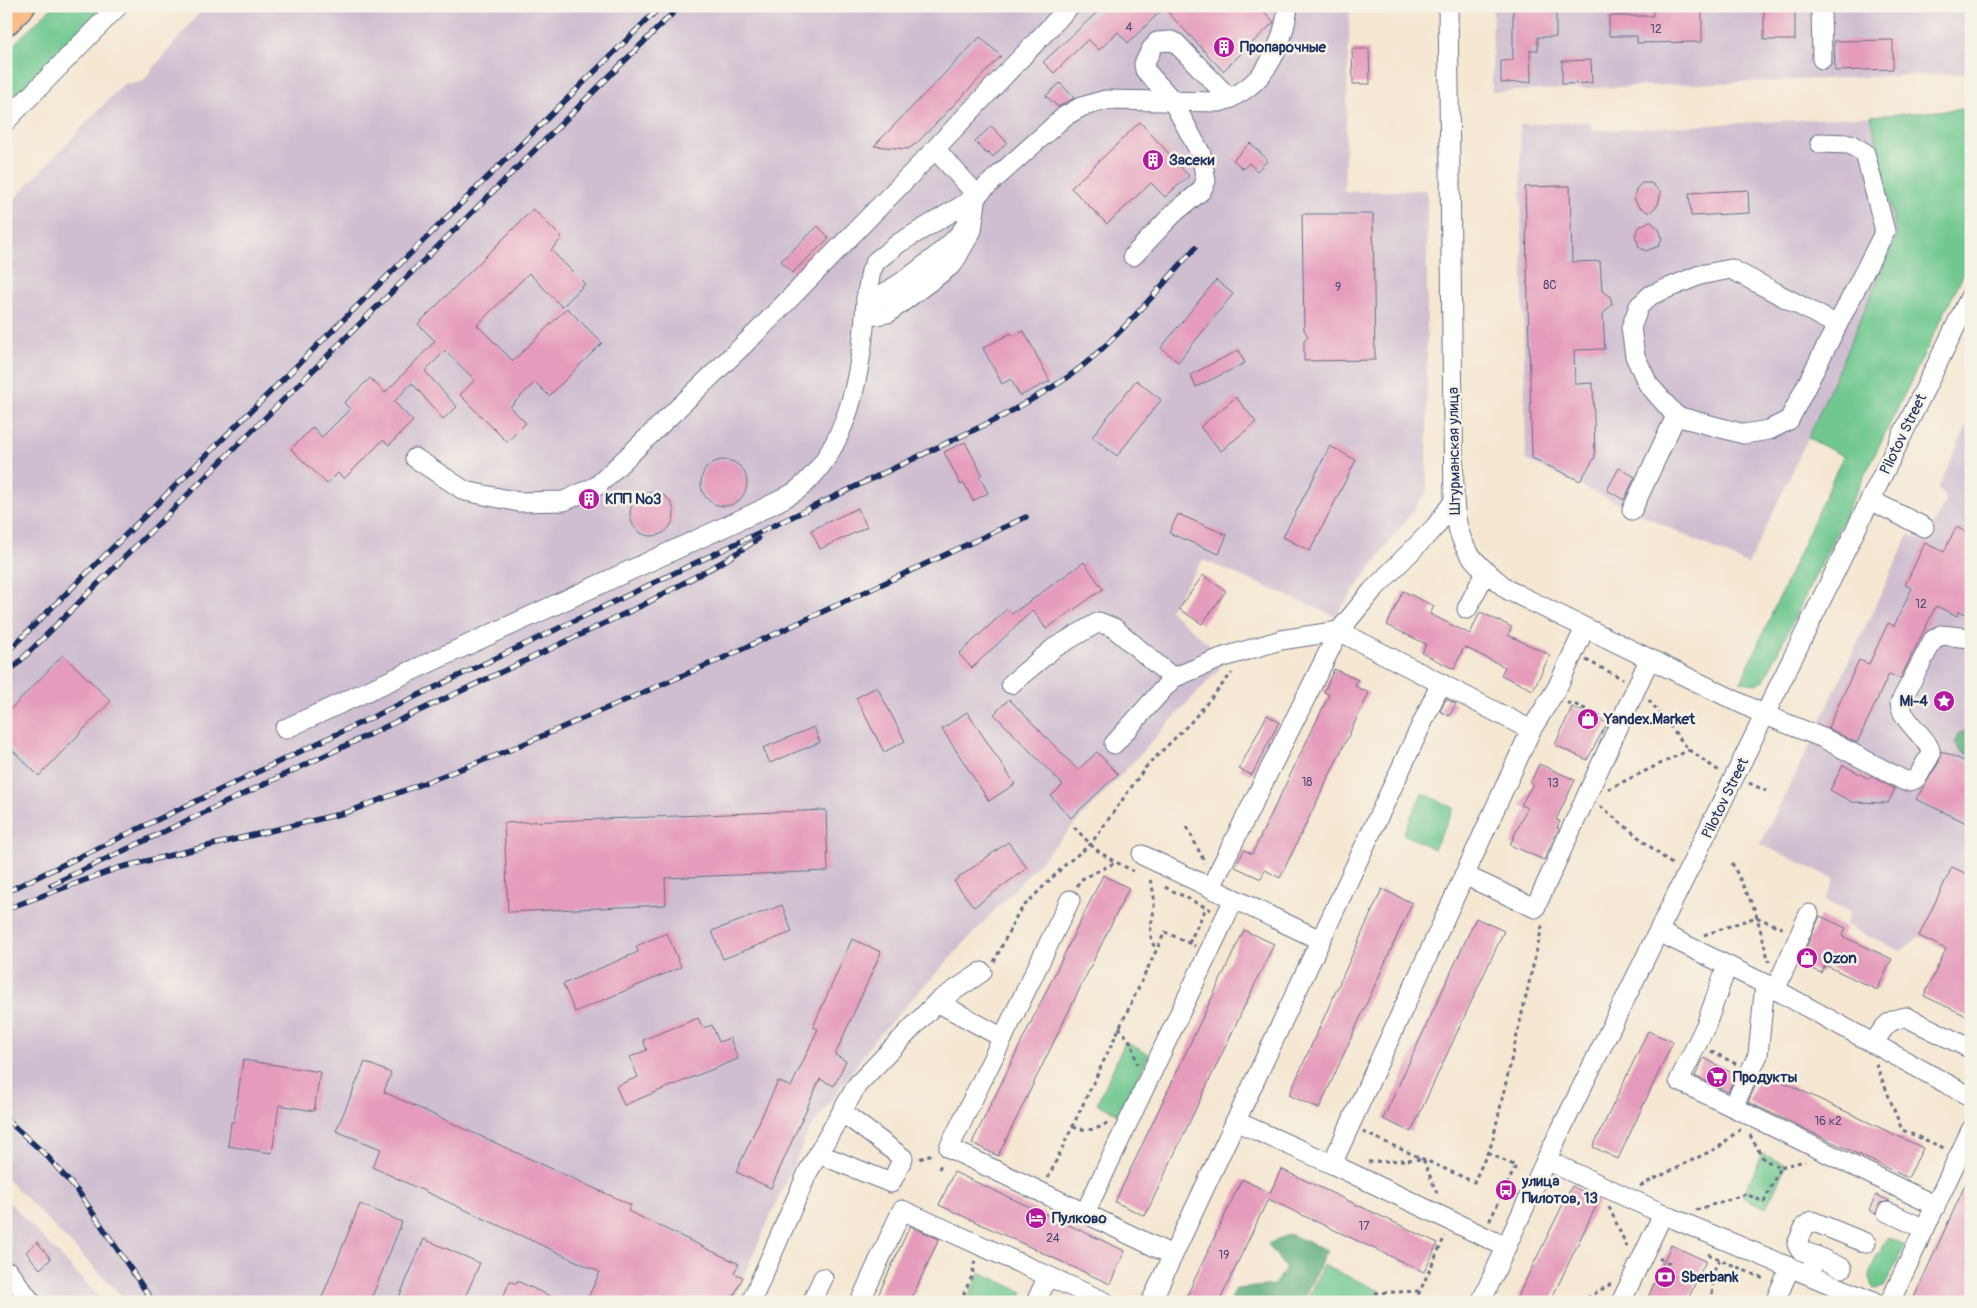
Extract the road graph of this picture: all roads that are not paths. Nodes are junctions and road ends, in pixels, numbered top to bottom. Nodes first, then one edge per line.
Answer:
1 (22, 6) edge
2 (118, 6) edge
3 (1070, 6) edge
4 (1288, 6) edge
5 (1448, 6) edge
6 (1821, 6) edge
7 (6, 22) edge
8 (1822, 59) dead end
9 (1230, 99) junction
10 (1172, 100) junction
11 (6, 122) edge
12 (1820, 143) dead end
13 (935, 149) junction
14 (976, 196) junction
15 (1133, 256) dead end
16 (1971, 295) edge
17 (865, 308) junction
18 (1837, 325) junction
19 (1676, 416) junction
20 (415, 458) dead end
21 (1870, 500) junction
22 (1454, 501) junction
23 (1632, 510) dead end
24 (1924, 527) dead end
25 (1486, 571) junction
26 (1467, 609) dead end
27 (1585, 628) junction
28 (1339, 631) junction
29 (1971, 638) edge
30 (1649, 660) junction
31 (1173, 678) junction
32 (1441, 683) junction
33 (1011, 684) dead end
34 (1764, 715) junction
35 (285, 729) dead end
36 (1531, 730) junction
37 (1114, 744) dead end
38 (1142, 855) dead end
39 (1464, 875) junction
40 (1214, 885) junction
41 (1234, 899) junction
42 (1070, 900) road end
43 (1809, 914) dead end
44 (1659, 932) junction
45 (1320, 940) junction
46 (1727, 966) junction
47 (982, 972) road end
48 (1773, 985) junction
49 (937, 1002) junction
50 (1003, 1038) junction
51 (1870, 1042) junction
52 (1971, 1049) edge
53 (1971, 1097) edge
54 (1733, 1107) junction
55 (842, 1112) junction
56 (1235, 1121) junction
57 (1971, 1130) edge
58 (819, 1154) junction
59 (1546, 1160) junction
60 (1332, 1164) junction
61 (1936, 1206) junction
62 (1887, 1212) dead end
63 (1085, 1213) junction
64 (1663, 1214) junction
65 (1925, 1229) junction
66 (1866, 1243) dead end
67 (1506, 1247) junction
68 (1172, 1255) junction
69 (1816, 1256) junction
70 (1790, 1267) junction
71 (1842, 1268) dead end
72 (9, 1272) dead end
73 (1808, 1275) junction
74 (1048, 1276) junction
75 (823, 1278) dead end
76 (1778, 1294) edge
77 (1485, 1300) edge
78 (1862, 1300) edge
79 (31, 1302) edge
80 (751, 1302) edge
81 (812, 1302) edge
82 (860, 1302) edge
83 (1036, 1302) edge
84 (1105, 1302) edge
85 (1150, 1302) edge
86 (1622, 1302) edge
87 (1890, 1302) edge

1 - 7 highway
2 - 11 street
3 - 13 street
4 - 9 street
5 - 22 street, Штурманская улица
6 - 8 street
9 - 10 street
9 - 10 street
10 - 14 street
10 - 15 street
12 - 18 street
13 - 14 street
13 - 20 street
14 - 17 street
14 - 17 street
16 - 21 street, Pilotov Street
17 - 35 street
18 - 19 street
18 - 19 street
19 - 23 street
21 - 24 street
21 - 34 street, Pilotov Street
22 - 25 street, Штурманская улица
22 - 28 street
25 - 26 street
25 - 27 street, Штурманская улица
27 - 30 street, Штурманская улица
27 - 36 street
28 - 31 street
28 - 32 street
28 - 40 street
29 - 34 street, Штурманская улица
30 - 34 street, Штурманская улица
30 - 39 street
31 - 33 street
31 - 37 street
32 - 36 street
32 - 45 street
34 - 44 street, Pilotov Street
36 - 39 street
38 - 40 street
39 - 60 street
40 - 41 street
41 - 45 street
41 - 63 street
42 - 50 street
43 - 48 street
44 - 46 street
44 - 59 street, Pilotov Street
45 - 56 street
46 - 48 street
46 - 54 street
47 - 49 street
48 - 51 street
48 - 54 street
49 - 50 street
49 - 55 street
50 - 63 street
51 - 52 street
51 - 53 street
54 - 61 street
55 - 58 street
55 - 58 street
56 - 60 street
56 - 68 street
57 - 61 street
58 - 80 street
59 - 64 street
59 - 67 street, Pilotov Street
60 - 67 street
61 - 65 street
62 - 65 street
63 - 68 street
64 - 70 street
64 - 86 street
65 - 87 street
66 - 69 street
67 - 77 street, Pilotov Street
68 - 85 street
69 - 71 street
69 - 73 street
70 - 73 street
70 - 76 street
72 - 79 street
73 - 78 street
74 - 82 street
74 - 83 street
74 - 84 street
75 - 81 street

